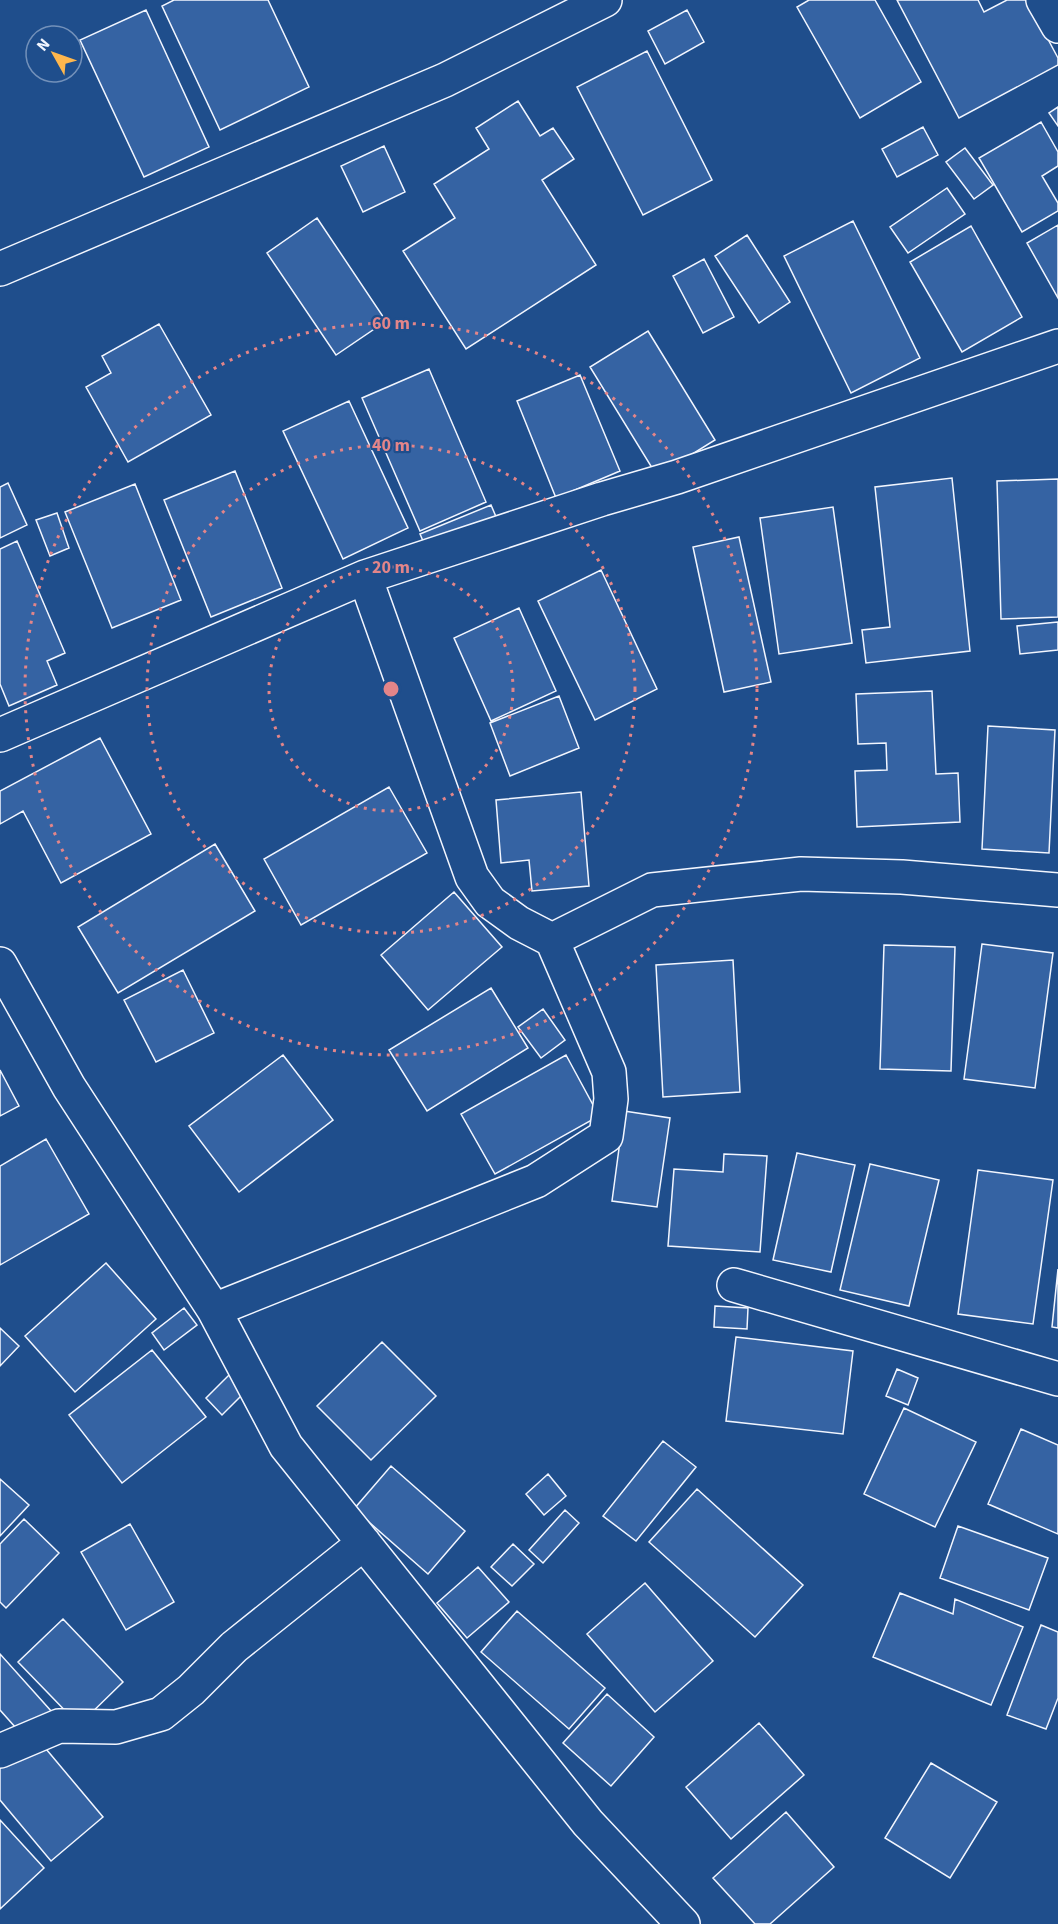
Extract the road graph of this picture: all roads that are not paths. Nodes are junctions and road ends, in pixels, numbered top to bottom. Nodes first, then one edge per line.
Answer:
1 (605, 0) edge
2 (1043, 0) edge
3 (1058, 26) edge
4 (0, 268) edge
5 (1058, 346) edge
6 (365, 577) junction
7 (0, 735) edge
8 (1058, 890) edge
9 (552, 940) junction
10 (0, 964) edge
11 (734, 1285) dead end
12 (214, 1310) junction
13 (1058, 1379) edge
14 (364, 1543) junction
15 (0, 1751) edge
16 (683, 1924) edge

1 - 4 street
2 - 3 street
5 - 6 street
6 - 7 street
6 - 9 street
8 - 9 street
9 - 12 street
10 - 12 street
11 - 13 street
12 - 14 street
14 - 15 street
14 - 16 street

